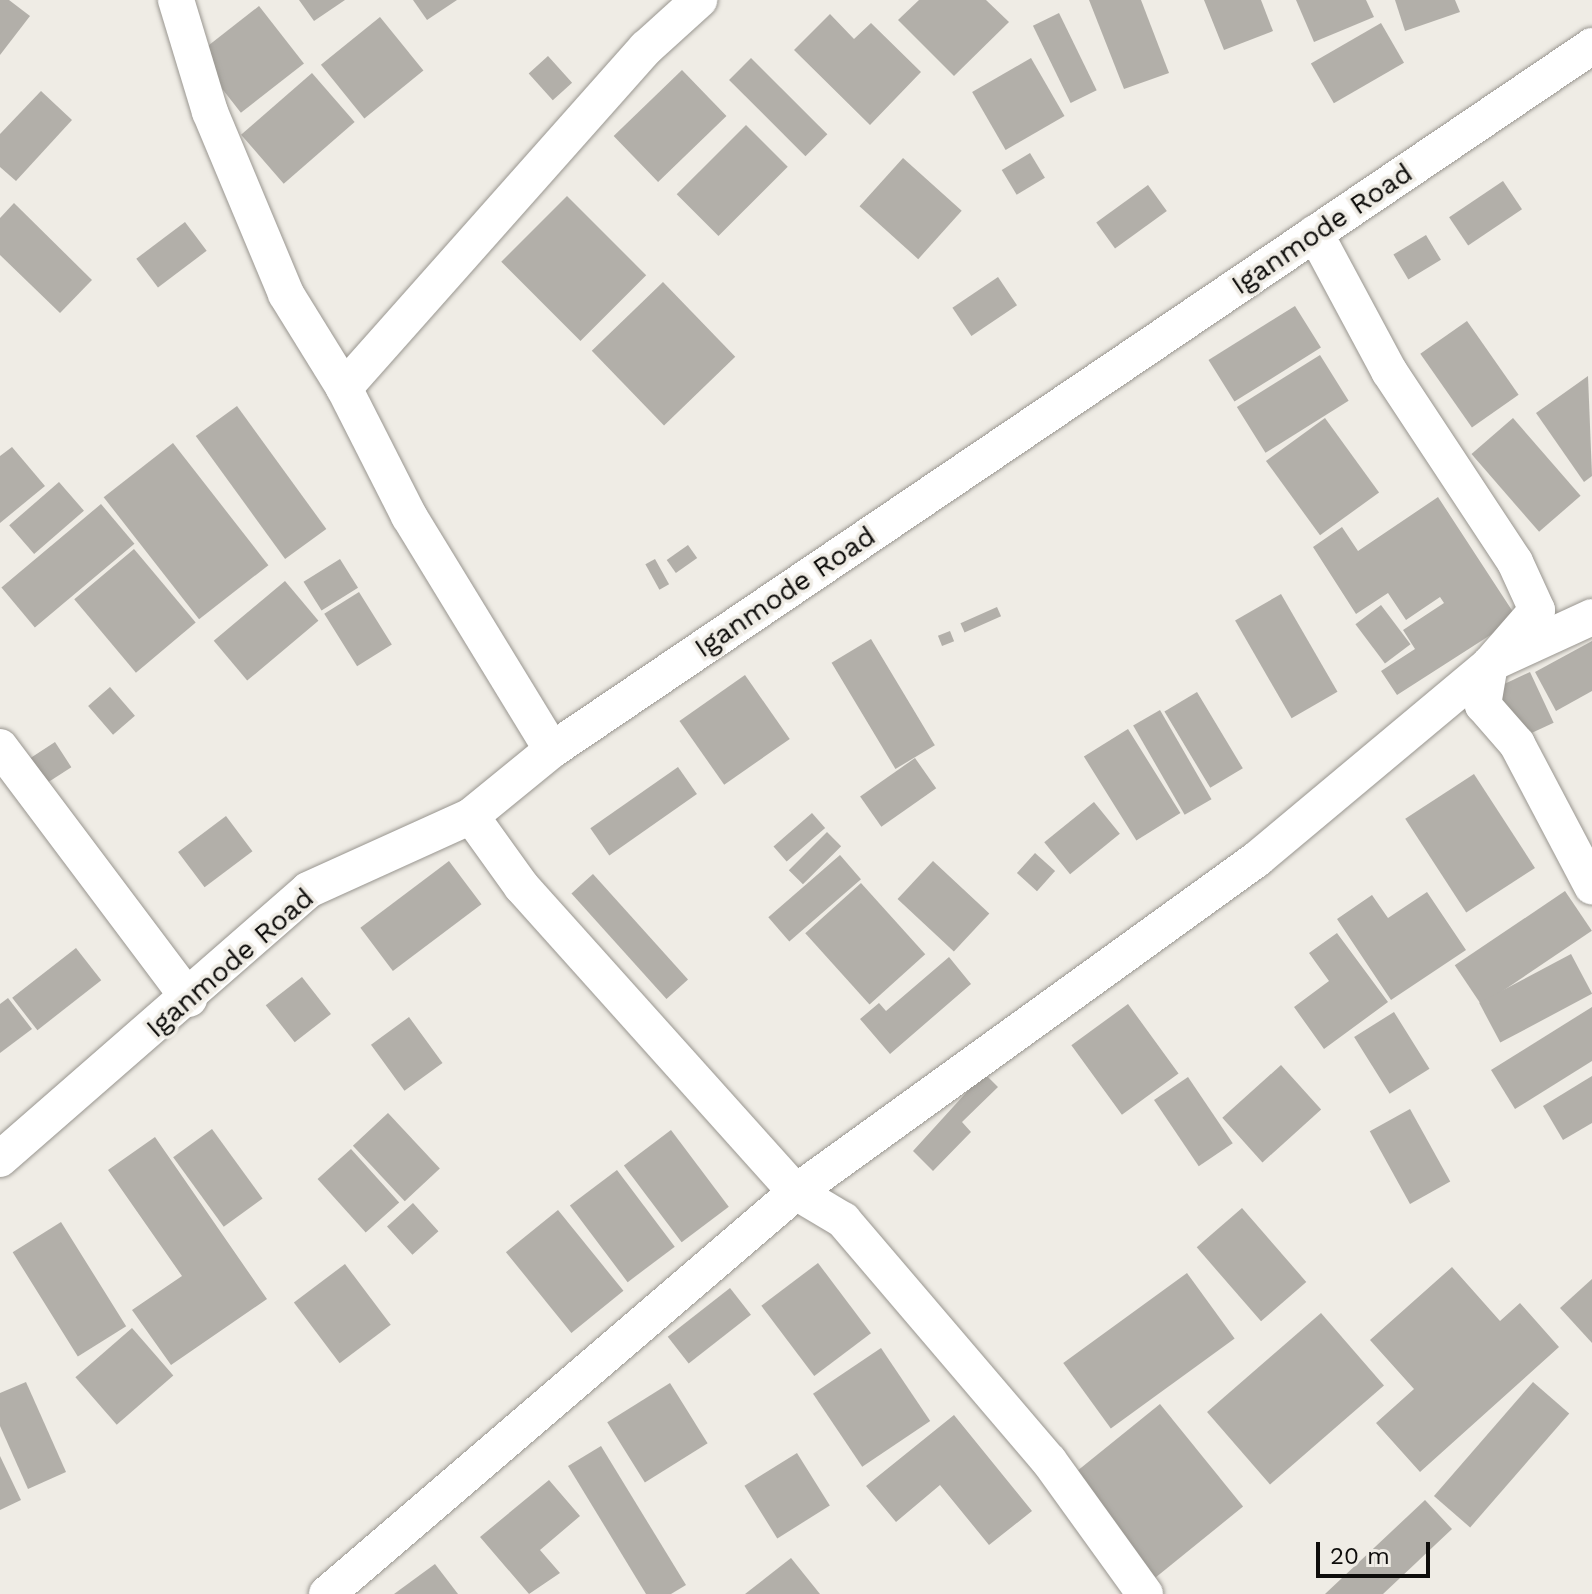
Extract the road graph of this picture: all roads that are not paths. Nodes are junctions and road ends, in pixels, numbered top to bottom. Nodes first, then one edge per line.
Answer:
1 (176, 0) edge
2 (699, 0) edge
3 (1591, 48) edge
4 (1315, 233) junction
5 (344, 388) junction
6 (1592, 617) edge
7 (1490, 664) junction
8 (0, 747) edge
9 (552, 750) junction
10 (471, 816) junction
11 (1592, 886) edge
12 (189, 999) junction
13 (0, 1159) edge
14 (796, 1192) junction
15 (327, 1594) edge
16 (1145, 1594) edge

1 - 5 street
2 - 5 street
3 - 4 street, Iganmode Road
4 - 7 street
4 - 9 street, Iganmode Road
5 - 9 street
6 - 7 street
7 - 11 street
7 - 14 street
8 - 12 street
9 - 10 street, Iganmode Road
10 - 12 street, Iganmode Road
10 - 14 street
12 - 13 street, Iganmode Road
14 - 15 street
14 - 16 street

